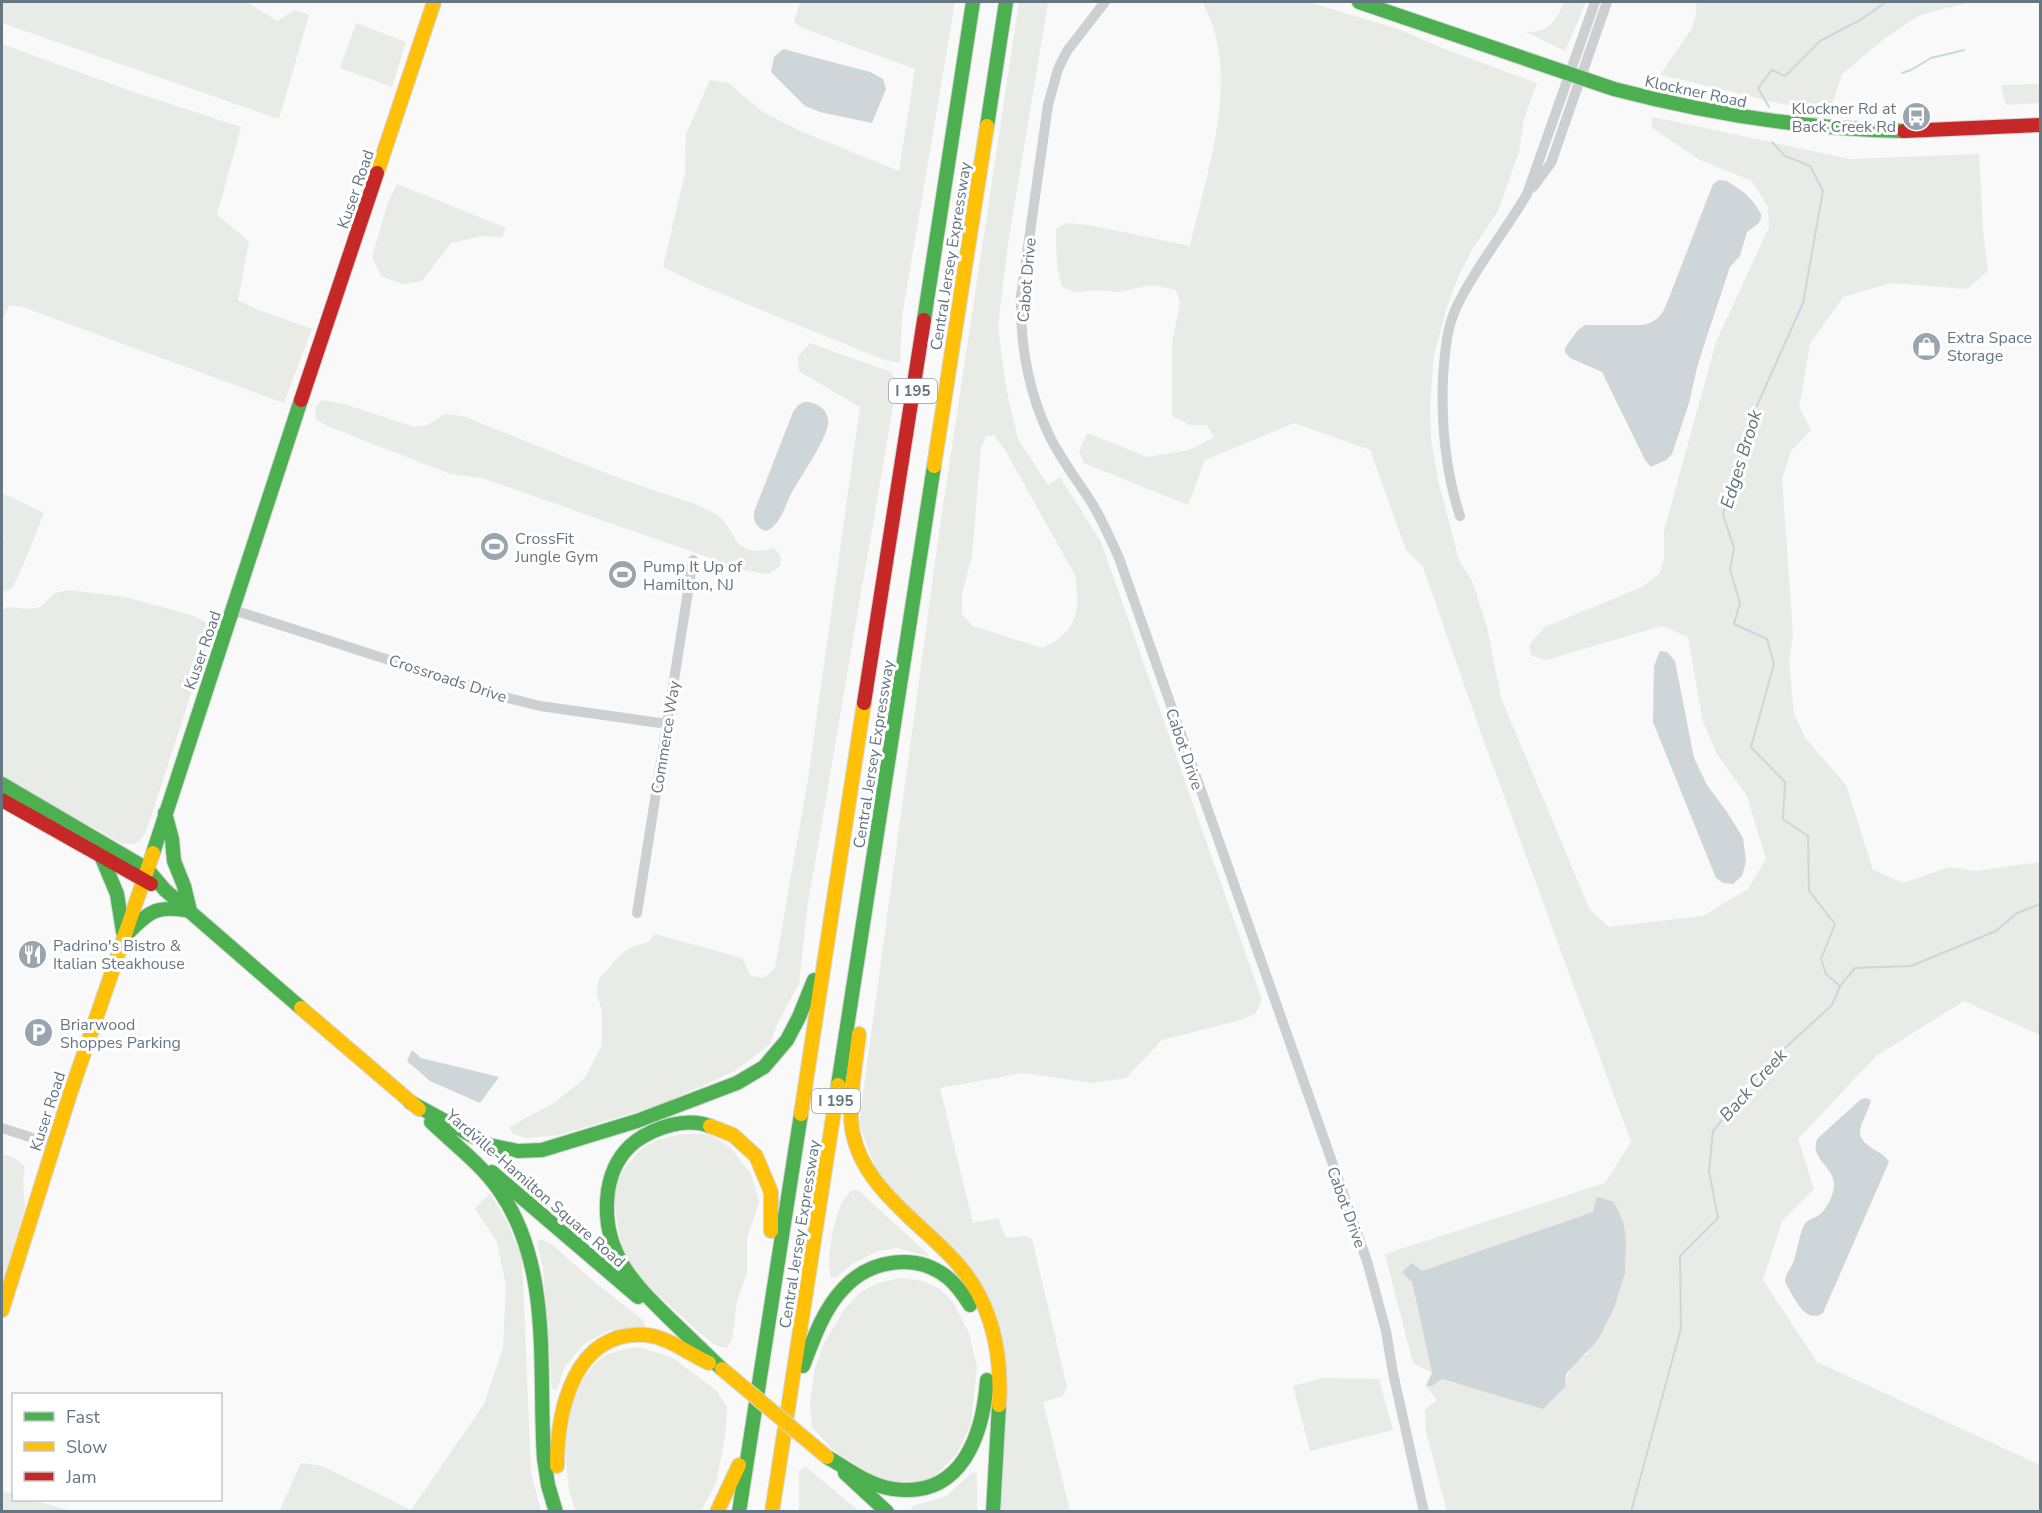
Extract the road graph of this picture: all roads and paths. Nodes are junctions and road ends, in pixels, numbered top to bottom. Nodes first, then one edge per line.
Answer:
1 (434, 2) edge
2 (973, 2) edge
3 (1006, 2) edge
4 (1105, 2) edge
5 (1359, 2) edge
6 (1595, 2) edge
7 (1607, 2) edge
8 (1574, 75) junction
9 (2040, 125) edge
10 (1460, 516) dead end
11 (693, 560) dead end
12 (233, 612) junction
13 (667, 724) junction
14 (853, 780) junction
15 (2, 784) edge
16 (885, 785) junction
17 (2, 800) edge
18 (165, 813) junction
19 (100, 855) junction
20 (145, 875) junction
21 (190, 911) junction
22 (638, 913) dead end
23 (124, 937) junction
24 (412, 1104) junction
25 (2, 1128) edge
26 (54, 1145) junction
27 (2, 1310) edge
28 (722, 1369) junction
29 (761, 1372) junction
30 (787, 1417) junction
31 (751, 1437) junction
32 (827, 1457) junction
33 (885, 1510) edge
34 (556, 1512) edge
35 (569, 1512) edge
36 (717, 1512) edge
37 (739, 1512) edge
38 (773, 1512) edge
39 (993, 1512) edge
40 (1424, 1512) edge

1 - 12 main road, Kuser Road
2 - 14 main road, Central Jersey Expressway / I 195
3 - 16 main road, Central Jersey Expressway / I 195
4 - 40 street, Cabot Drive
5 - 8 main road, Klockner Road
6 - 8 street
7 - 8 street
8 - 9 main road, Klockner Road
8 - 10 street
11 - 13 street, Commerce Way
12 - 13 street, Crossroads Drive
12 - 18 main road, Kuser Road
13 - 22 street, Commerce Way
14 - 24 main road
14 - 29 main road, Central Jersey Expressway / I 195
15 - 20 main road, Yardville-Hamilton Square Road
16 - 30 main road, Central Jersey Expressway / I 195
16 - 39 main road
17 - 19 main road, Yardville-Hamilton Square Road
18 - 20 main road, Kuser Road
18 - 21 main road
19 - 20 main road, Yardville-Hamilton Square Road
19 - 23 main road
20 - 21 main road, Yardville-Hamilton Square Road
20 - 23 main road, Kuser Road
21 - 23 main road
21 - 24 main road, Yardville-Hamilton Square Road
23 - 26 main road, Kuser Road
24 - 28 main road, Yardville-Hamilton Square Road
24 - 34 main road
25 - 26 street
26 - 27 main road, Kuser Road
28 - 29 main road
28 - 32 main road, Yardville-Hamilton Square Road, bridge
28 - 35 main road
29 - 31 main road, Central Jersey Expressway / I 195
30 - 32 main road
30 - 38 main road, Central Jersey Expressway / I 195
31 - 36 main road
31 - 37 main road, Central Jersey Expressway / I 195
32 - 33 main road, Yardville-Hamilton Square Road

